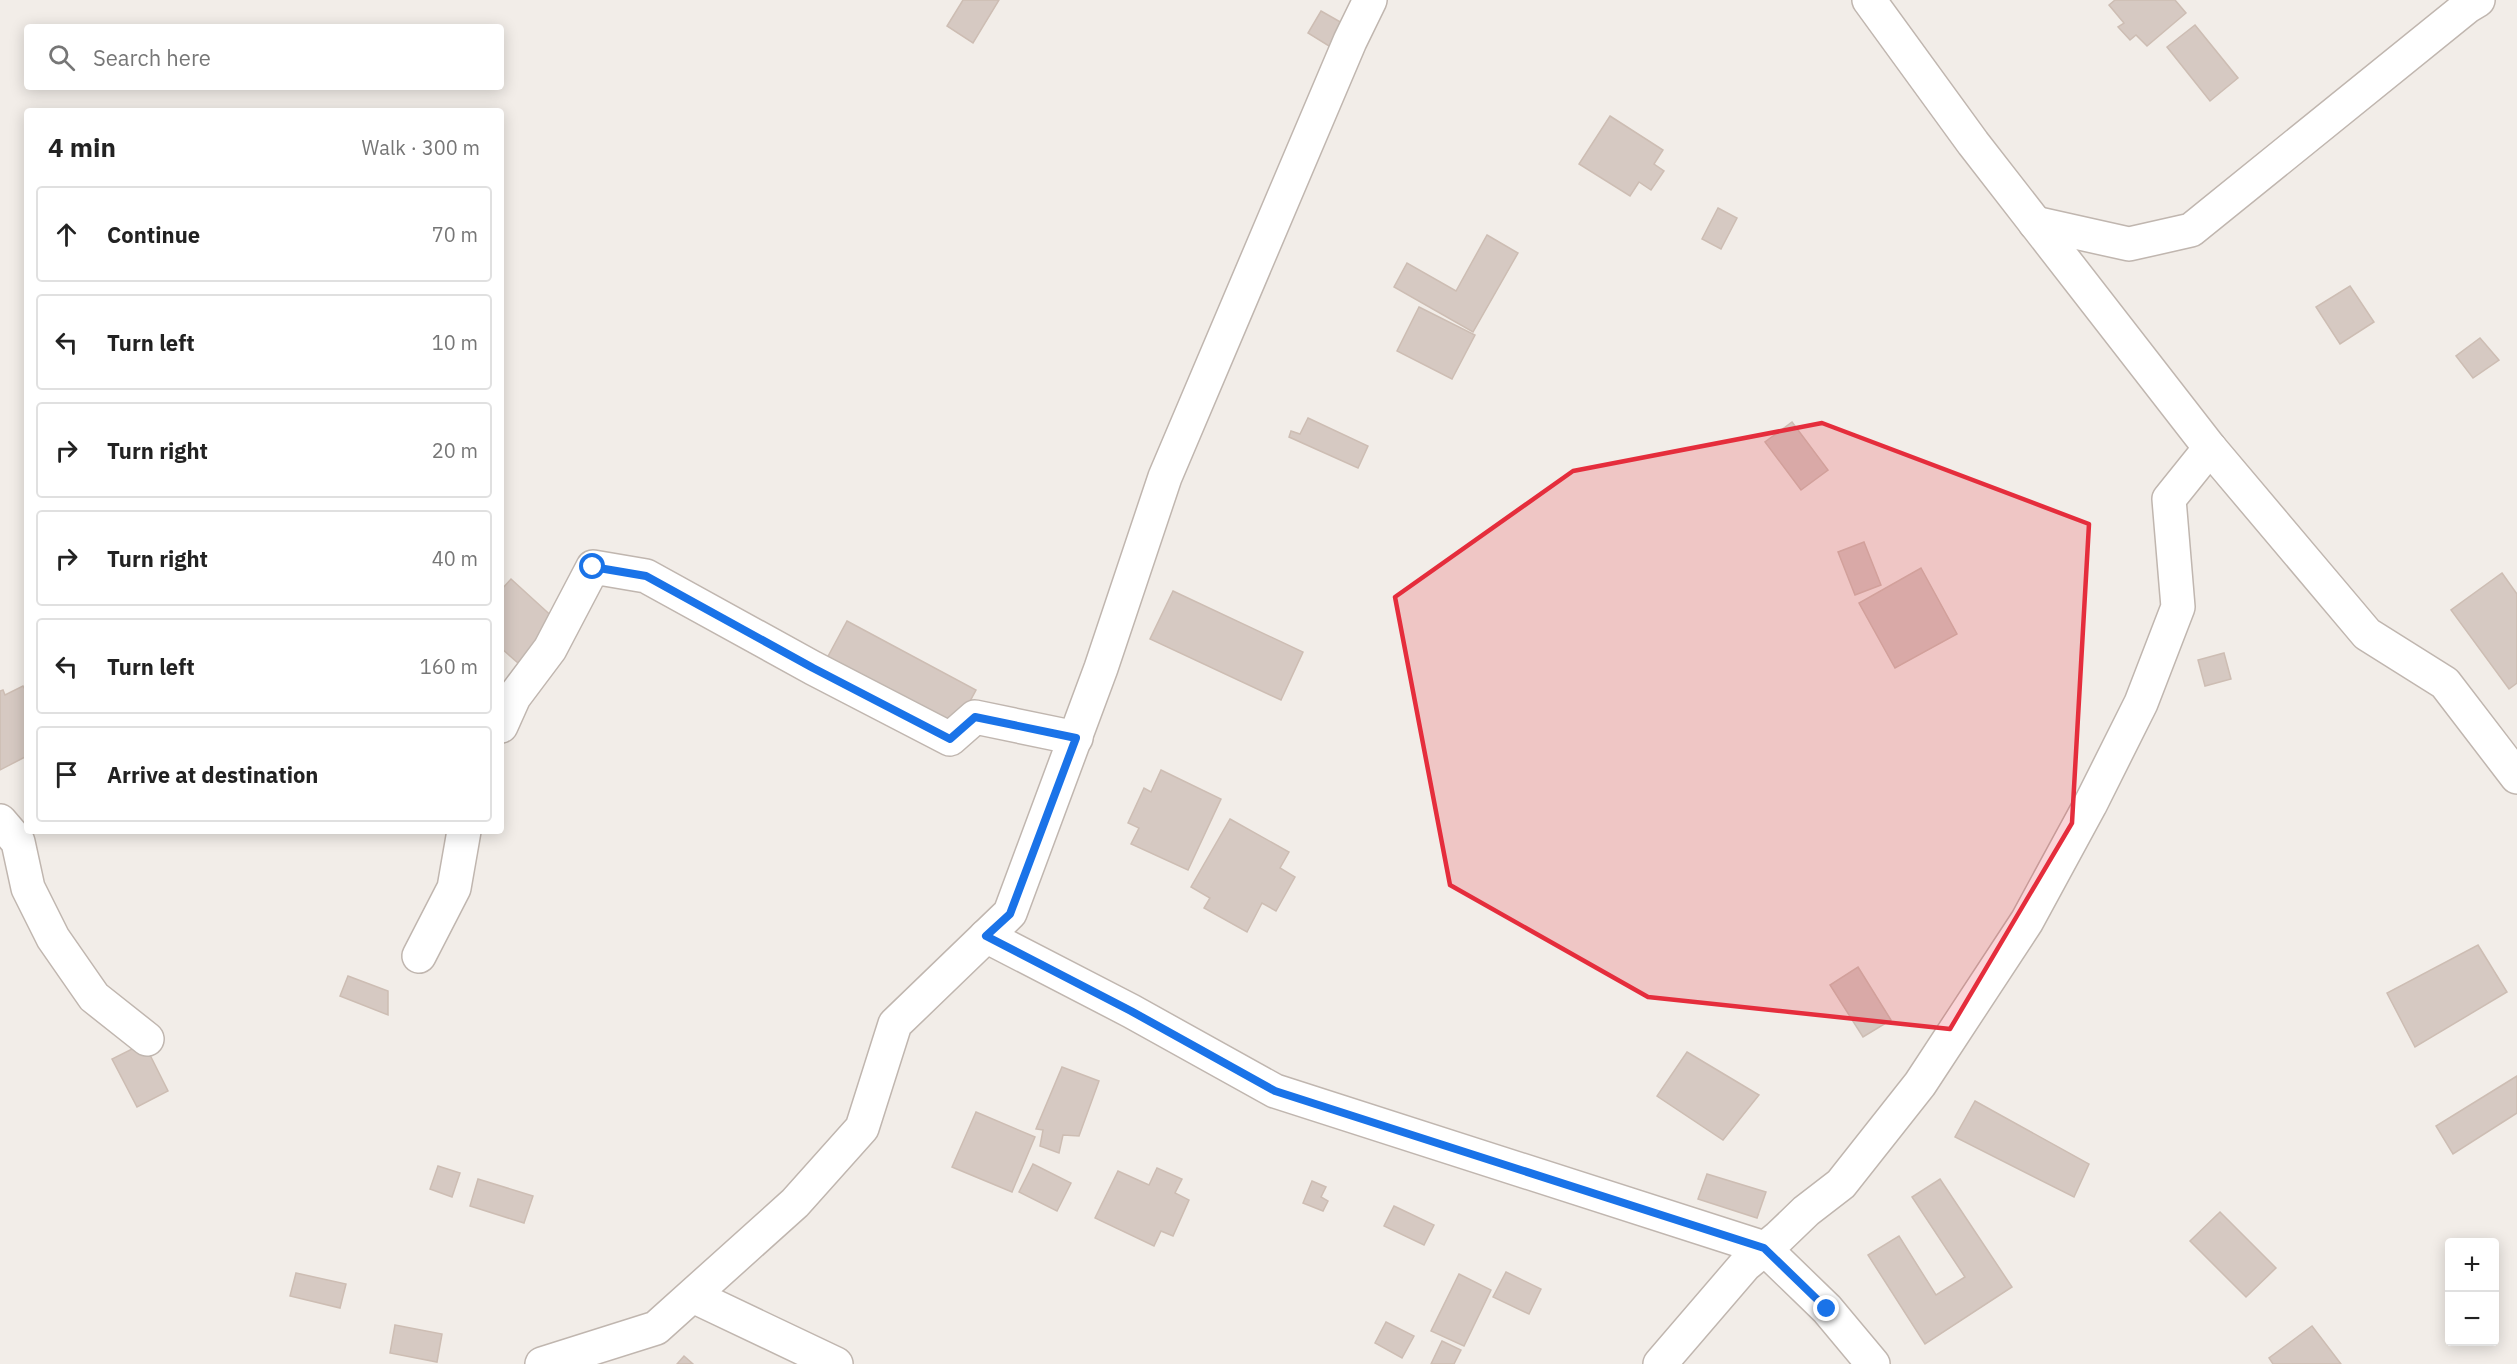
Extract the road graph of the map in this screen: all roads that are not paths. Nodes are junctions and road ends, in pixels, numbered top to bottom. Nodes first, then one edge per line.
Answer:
1 (1370, 0) edge
2 (1869, 0) edge
3 (2478, 0) edge
4 (2035, 223) junction
5 (2210, 448) junction
6 (504, 719) edge
7 (1076, 738) junction
8 (2517, 777) edge
9 (0, 821) edge
10 (463, 834) edge
11 (986, 936) junction
12 (419, 956) dead end
13 (147, 1039) dead end
14 (1764, 1248) junction
15 (693, 1296) junction
16 (542, 1364) edge
17 (836, 1364) edge
18 (1660, 1364) edge
19 (1873, 1364) edge

1 - 7 street
2 - 4 street
3 - 4 street
4 - 5 street
5 - 8 street
5 - 14 street
6 - 7 street
7 - 11 street
9 - 13 street
10 - 12 street
11 - 14 street
11 - 15 street
14 - 18 street
14 - 19 street
15 - 16 street
15 - 17 street

